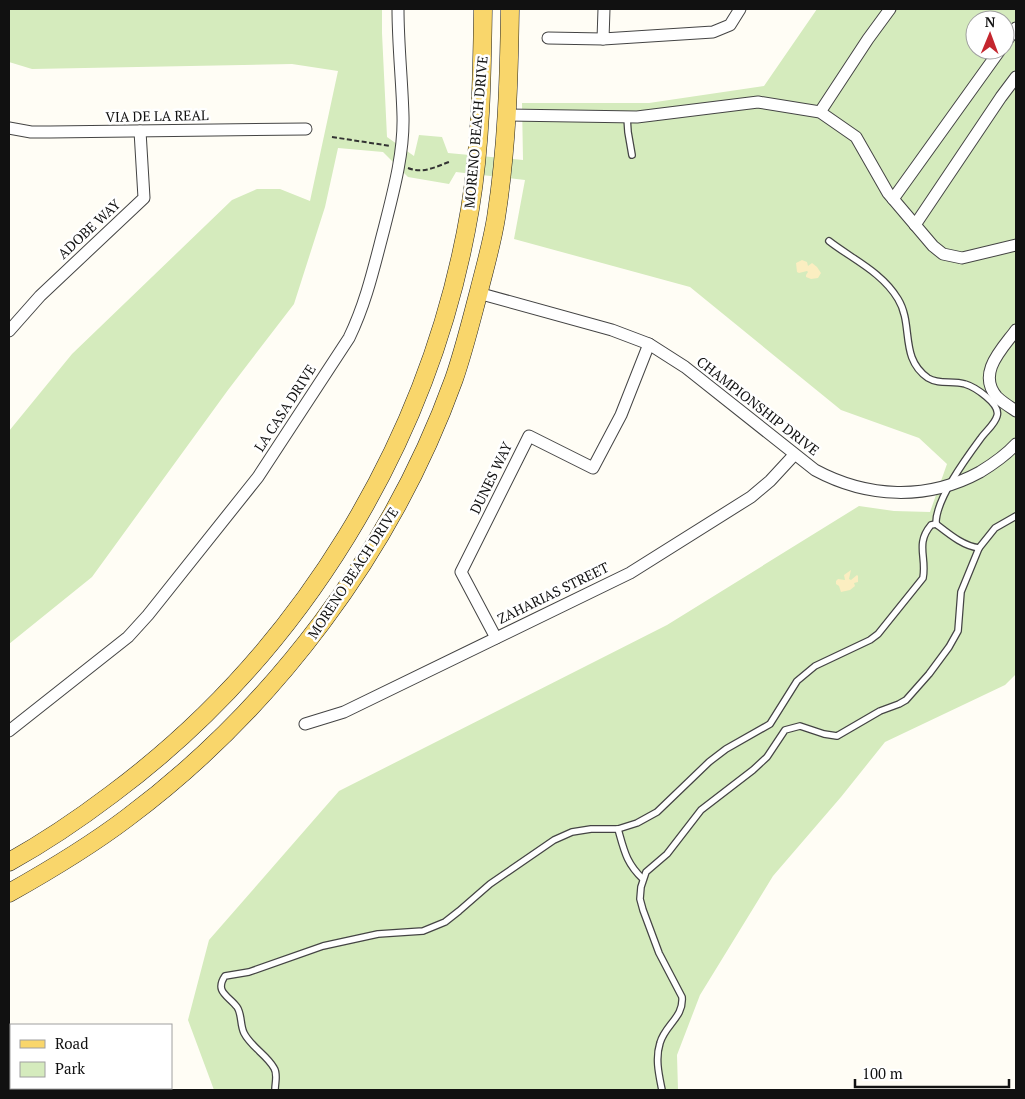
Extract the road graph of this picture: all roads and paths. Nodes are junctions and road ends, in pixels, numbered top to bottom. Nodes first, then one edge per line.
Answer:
1 (398, 9) edge
2 (483, 9) edge
3 (510, 9) edge
4 (604, 9) edge
5 (740, 9) edge
6 (890, 9) edge
7 (548, 38) dead end
8 (603, 38) junction
9 (993, 60) edge
10 (1016, 77) edge
11 (820, 112) junction
12 (507, 116) junction
13 (628, 117) junction
14 (9, 128) edge
15 (306, 129) dead end
16 (140, 131) junction
17 (632, 155) dead end
18 (893, 199) junction
19 (915, 225) junction
20 (829, 240) dead end
21 (1016, 244) edge
22 (454, 285) junction
23 (478, 293) junction
24 (1016, 330) edge
25 (9, 331) edge
26 (649, 344) junction
27 (1016, 411) edge
28 (1016, 444) edge
29 (794, 455) junction
30 (949, 486) junction
31 (1016, 516) edge
32 (936, 524) junction
33 (979, 548) junction
34 (496, 638) junction
35 (305, 724) dead end
36 (9, 731) edge
37 (618, 829) junction
38 (9, 862) edge
39 (643, 879) junction
40 (9, 892) edge
41 (275, 1090) edge
42 (662, 1090) edge

1 - 36 street, LA CASA DRIVE
2 - 22 main road, MORENO BEACH DRIVE
3 - 12 main road, MORENO BEACH DRIVE
4 - 8 street
5 - 8 street
6 - 11 street
7 - 8 street
9 - 18 street
10 - 19 street
11 - 13 street
11 - 18 street
12 - 13 street
12 - 23 main road, MORENO BEACH DRIVE
13 - 17 lane
14 - 16 street, VIA DE LA REAL
15 - 16 street, VIA DE LA REAL
16 - 25 street, ADOBE WAY
18 - 19 street
19 - 21 street
20 - 30 lane
22 - 23 main road
22 - 38 main road, MORENO BEACH DRIVE
23 - 26 street, CHAMPIONSHIP DRIVE
23 - 40 main road, MORENO BEACH DRIVE
24 - 27 street
26 - 29 street, CHAMPIONSHIP DRIVE
26 - 34 street, DUNES WAY
28 - 30 street, CHAMPIONSHIP DRIVE
29 - 30 street, CHAMPIONSHIP DRIVE
29 - 34 street, ZAHARIAS STREET
30 - 32 lane
31 - 33 lane
32 - 33 lane
32 - 37 lane
33 - 39 lane
34 - 35 street, ZAHARIAS STREET
37 - 39 lane
37 - 41 lane
39 - 42 lane

